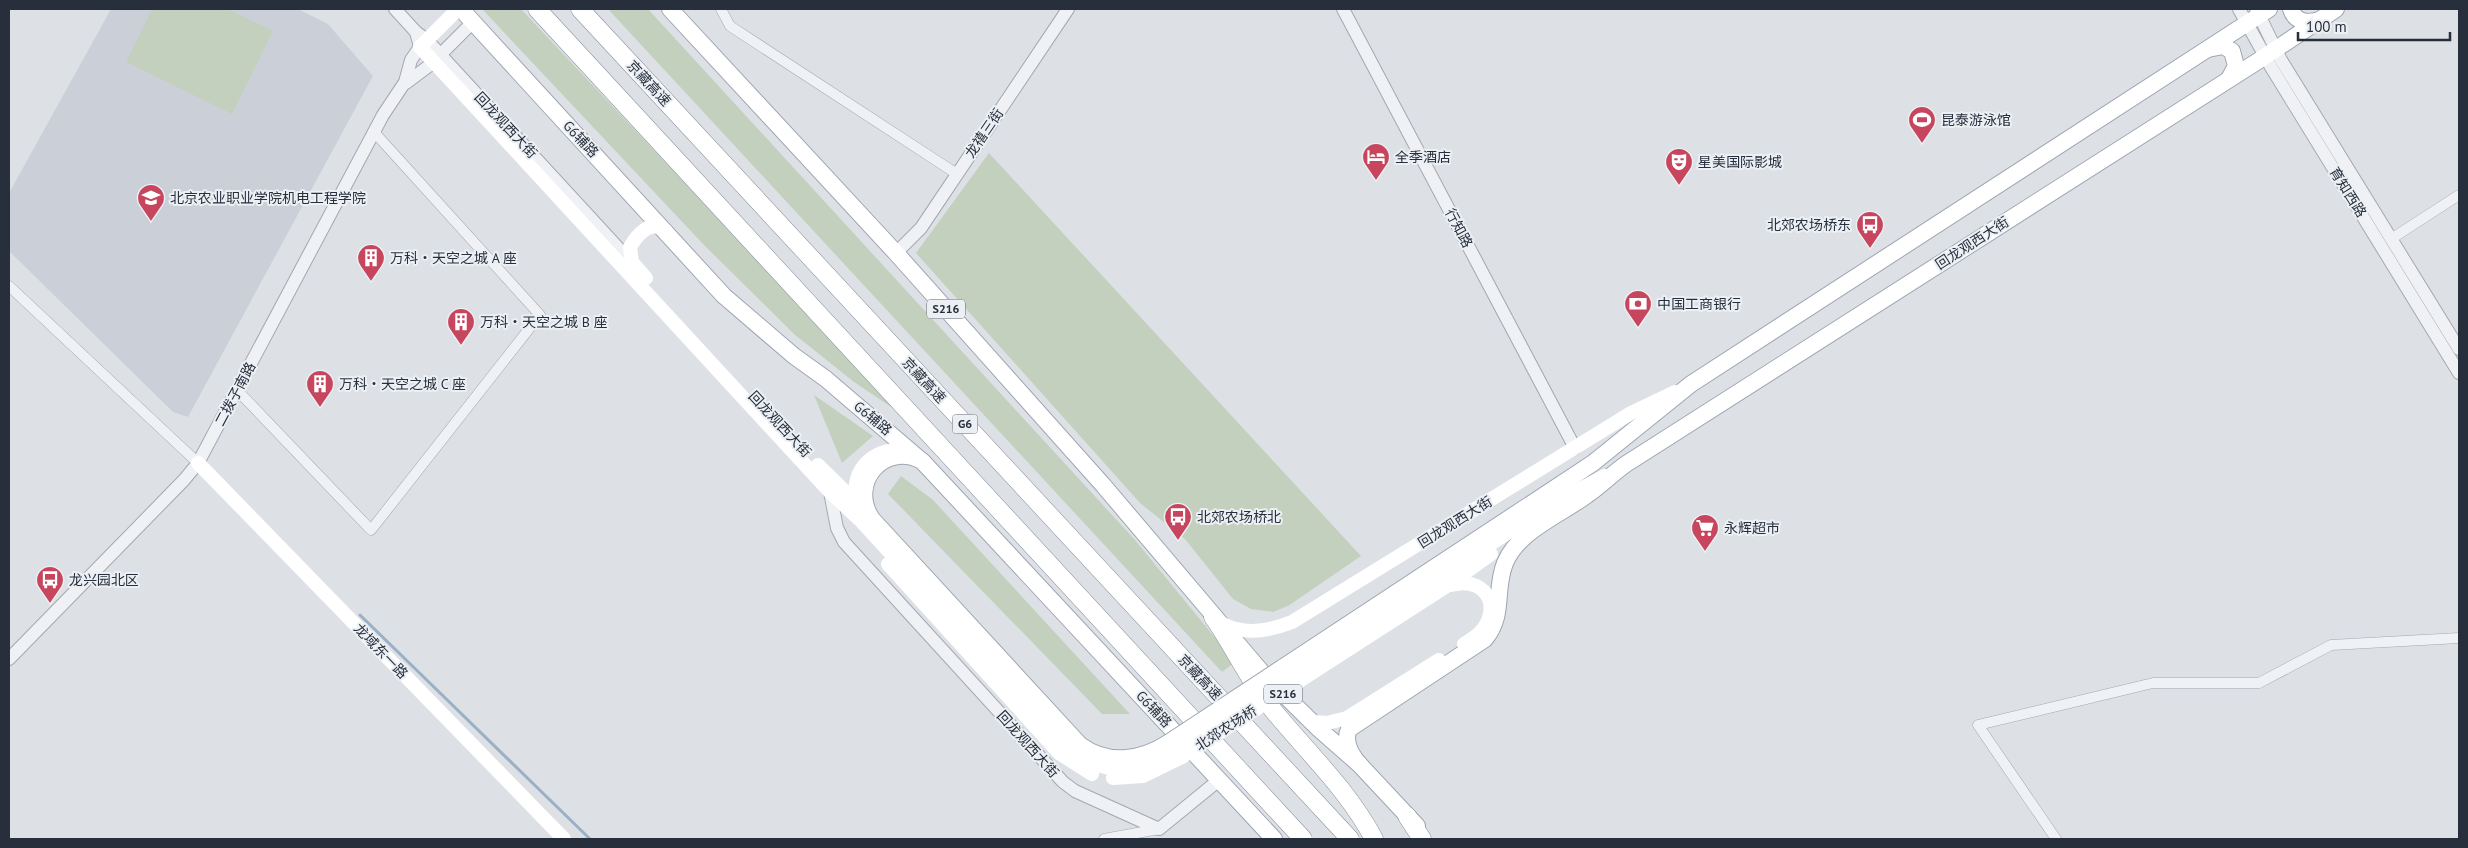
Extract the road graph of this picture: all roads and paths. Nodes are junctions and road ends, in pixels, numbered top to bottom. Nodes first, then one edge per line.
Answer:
1 (395, 9) edge
2 (459, 9) edge
3 (537, 9) edge
4 (580, 9) edge
5 (670, 9) edge
6 (722, 9) edge
7 (1068, 9) edge
8 (1343, 9) edge
9 (2239, 9) edge
10 (2291, 9) edge
11 (2336, 9) edge
12 (2258, 14) edge
13 (2322, 18) junction
14 (473, 22) junction
15 (421, 39) junction
16 (2204, 51) junction
17 (2271, 53) junction
18 (437, 58) junction
19 (2223, 84) junction
20 (402, 86) junction
21 (374, 132) junction
22 (957, 174) junction
23 (2459, 194) edge
24 (666, 231) junction
25 (2391, 239) junction
26 (896, 253) junction
27 (633, 264) junction
28 (9, 286) edge
29 (2459, 349) edge
30 (2459, 373) edge
31 (1691, 384) junction
32 (237, 390) junction
33 (1575, 448) junction
34 (924, 462) junction
35 (198, 463) junction
36 (1626, 464) junction
37 (1607, 475) junction
38 (830, 492) junction
39 (867, 513) junction
40 (1446, 587) junction
41 (1213, 617) junction
42 (2459, 638) edge
43 (9, 659) edge
44 (1289, 676) junction
45 (1304, 716) junction
46 (1174, 750) junction
47 (1360, 765) junction
48 (1219, 780) junction
49 (1407, 816) junction
50 (1159, 829) junction
51 (564, 839) edge
52 (1104, 839) edge
53 (1274, 839) edge
54 (1303, 839) edge
55 (1350, 839) edge
56 (1374, 839) edge
57 (1422, 839) edge
58 (1428, 839) edge
59 (2056, 839) edge

1 - 15 street, 回龙观西大街
2 - 14 main road, G6辅路
2 - 15 main road, 二拨子南路
3 - 54 highway, G6
4 - 55 highway, 京藏高速 / G6
5 - 26 main road, S216
6 - 22 street
7 - 22 street, 龙禧三街
8 - 33 street, 行知路
9 - 12 street, 育知西路
10 - 13 main road
11 - 13 main road, 回龙观西大街
12 - 16 main road, 回龙观西大街
12 - 17 street, 育知西路
13 - 17 main road, 回龙观西大街
14 - 18 street, 二拨子南路
14 - 24 main road, G6辅路
15 - 18 main road, 回龙观西大街
15 - 20 street, 二拨子南路
16 - 19 main road
16 - 31 main road, 回龙观西大街
17 - 19 main road, 回龙观西大街
17 - 25 street, 育知西路
17 - 30 street, 育知西路
18 - 20 street, 二拨子南路
18 - 27 street, 回龙观西大街
18 - 38 main road, 回龙观西大街
19 - 36 main road, 回龙观西大街
20 - 21 street, 二拨子南路
21 - 32 street, 二拨子南路
21 - 32 street
22 - 26 street, 龙禧三街
23 - 25 street
24 - 27 main road
24 - 34 main road, G6辅路
25 - 29 street, 育知西路
26 - 41 main road, S216
27 - 39 main road, 回龙观西大街
28 - 35 street
31 - 33 main road, 回龙观西大街
31 - 44 main road, 回龙观西大街
32 - 35 street, 二拨子南路
33 - 41 main road, 回龙观西大街
34 - 39 main road
34 - 48 main road, G6辅路
35 - 43 street, 二拨子南路
35 - 51 main road, 龙域东一路
36 - 37 main road, 回龙观西大街
36 - 47 main road
37 - 40 main road, 回龙观西大街
37 - 44 main road, 回龙观西大街
38 - 46 main road, 回龙观西大街
38 - 50 street, 回龙观西大街
39 - 46 main road, 回龙观西大街
40 - 44 main road, 回龙观西大街
40 - 45 main road
41 - 45 main road, S216
41 - 56 highway
42 - 59 street
44 - 46 main road, 北郊农场桥, bridge
45 - 47 main road, S216
47 - 49 main road, S216
48 - 50 street
48 - 53 main road, G6辅路
49 - 57 highway
49 - 58 main road, S216
50 - 52 street

